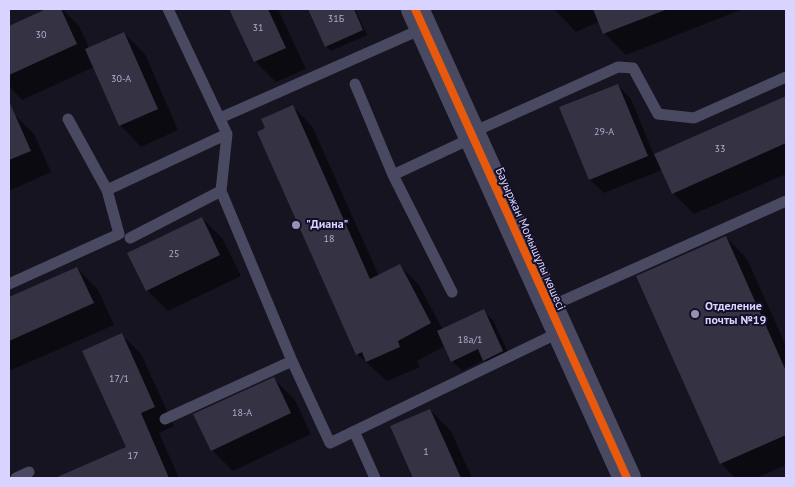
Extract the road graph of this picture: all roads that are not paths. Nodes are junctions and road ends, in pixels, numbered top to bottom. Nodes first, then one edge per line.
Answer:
1 (168, 9) edge
2 (419, 18) edge
3 (786, 77) edge
4 (355, 84) dead end
5 (220, 118) junction
6 (68, 119) dead end
7 (227, 134) junction
8 (471, 136) junction
9 (393, 175) junction
10 (106, 190) junction
11 (221, 191) junction
12 (786, 200) edge
13 (130, 238) dead end
14 (9, 284) edge
15 (452, 292) dead end
16 (548, 306) junction
17 (560, 332) junction
18 (292, 361) junction
19 (165, 419) dead end
20 (354, 431) junction
21 (29, 472) dead end
22 (16, 478) edge
23 (374, 478) edge
24 (627, 478) edge

1 - 5 lane
2 - 5 lane
2 - 8 street, Бауыржан Момышұлы көшесі
3 - 8 lane
4 - 9 lane
5 - 7 lane
6 - 10 lane
7 - 10 lane
7 - 11 lane
8 - 9 lane
8 - 16 street, Бауыржан Момышұлы көшесі
9 - 15 lane
10 - 14 lane
11 - 13 lane
11 - 18 lane
12 - 16 lane
16 - 17 street, Бауыржан Момышұлы көшесі
17 - 20 lane
17 - 24 street, Бауыржан Момышұлы көшесі
18 - 19 lane
18 - 20 lane
20 - 23 lane
21 - 22 lane

